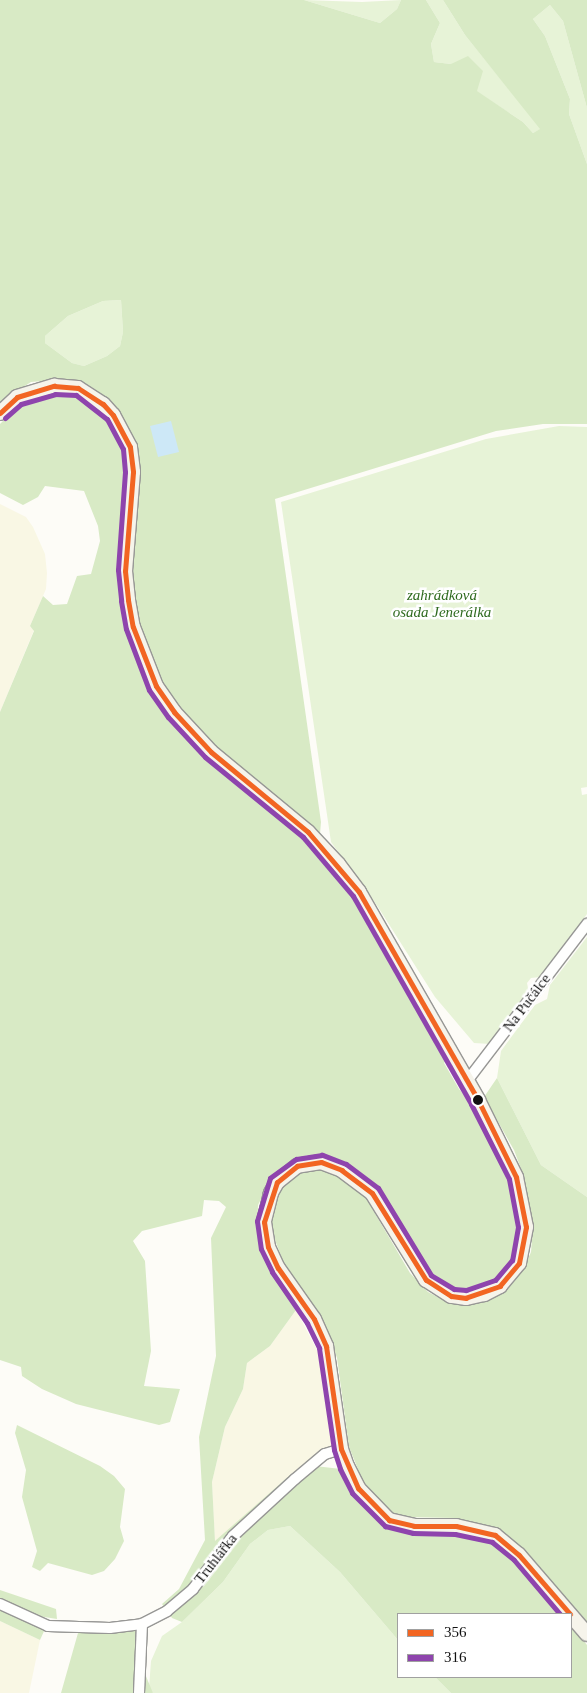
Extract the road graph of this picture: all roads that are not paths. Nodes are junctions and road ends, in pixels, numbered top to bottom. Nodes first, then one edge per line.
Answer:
1 (0, 413) edge
2 (587, 924) edge
3 (467, 1081) junction
4 (342, 1449) junction
5 (0, 1604) edge
6 (569, 1613) edge
7 (572, 1617) edge
8 (142, 1624) junction
9 (587, 1634) edge
10 (139, 1693) edge

1 - 3 main road
2 - 3 street, Na Pučálce
3 - 4 main road
4 - 6 main road
4 - 8 street, Truhlářka
5 - 8 street
7 - 9 main road
8 - 10 street

